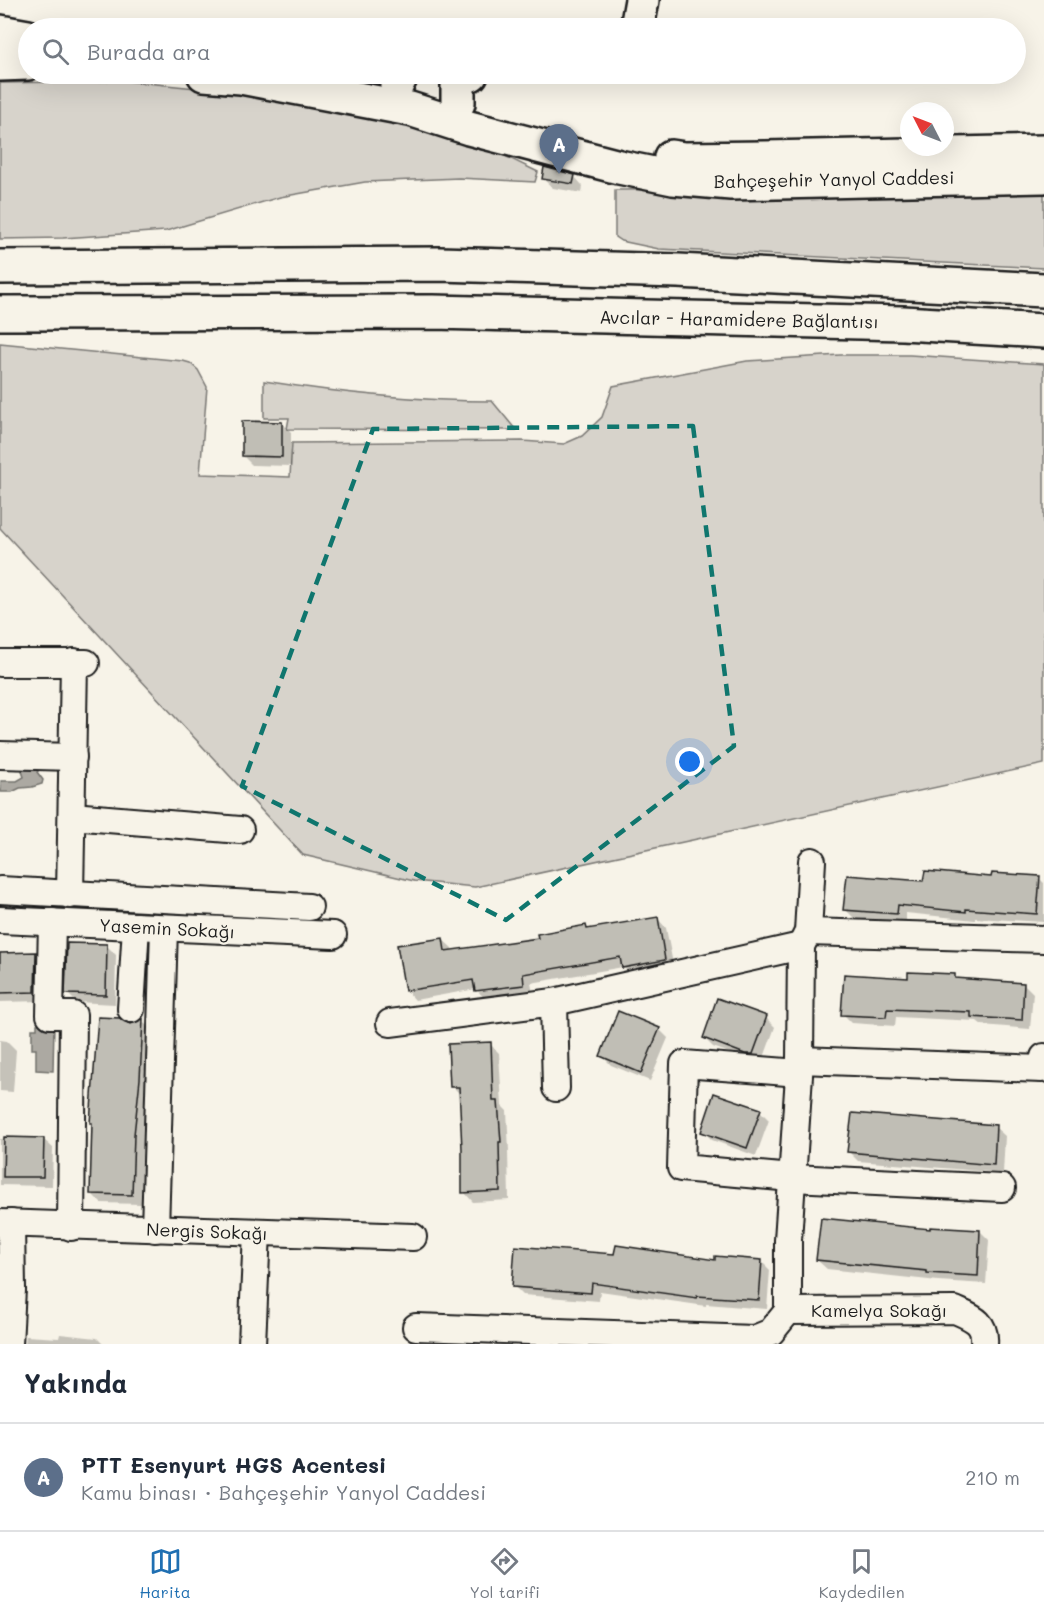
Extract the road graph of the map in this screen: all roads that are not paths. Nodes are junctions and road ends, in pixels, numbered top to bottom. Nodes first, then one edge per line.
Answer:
1 (642, 0) edge
2 (639, 18) edge
3 (0, 32) edge
4 (18, 35) edge
5 (18, 63) edge
6 (0, 64) edge
7 (278, 84) edge
8 (411, 84) edge
9 (458, 84) edge
10 (458, 103) junction
11 (1044, 152) edge
12 (1044, 176) edge
13 (0, 267) edge
14 (1044, 290) edge
15 (0, 313) edge
16 (1044, 331) edge
17 (0, 663) edge
18 (0, 755) edge
19 (73, 757) junction
20 (72, 816) junction
21 (240, 830) dead end
22 (812, 861) dead end
23 (0, 890) edge
24 (70, 895) junction
25 (309, 908) dead end
26 (0, 920) edge
27 (52, 922) junction
28 (136, 926) junction
29 (164, 928) junction
30 (333, 936) dead end
31 (804, 939) junction
32 (1044, 939) edge
33 (554, 1002) junction
34 (130, 1009) dead end
35 (390, 1023) dead end
36 (1044, 1057) edge
37 (799, 1067) junction
38 (556, 1088) dead end
39 (792, 1178) junction
40 (1002, 1188) dead end
41 (6, 1223) edge
42 (71, 1227) junction
43 (156, 1229) junction
44 (257, 1233) junction
45 (413, 1237) dead end
46 (6, 1294) edge
47 (788, 1311) junction
48 (416, 1327) dead end
49 (9, 1344) edge
50 (252, 1344) edge
51 (984, 1344) edge

1 - 2 main road
3 - 4 main road
5 - 6 main road
7 - 12 main road, Bahçeşehir Yanyol Caddesi
8 - 10 main road, Bahçeşehir Yanyol Caddesi
9 - 10 main road
10 - 11 main road, Bahçeşehir Yanyol Caddesi
13 - 14 main road
15 - 16 main road, Avcılar - Haramidere Bağlantısı
17 - 19 street
18 - 19 street
19 - 20 street
20 - 21 street
20 - 24 street
22 - 31 street
23 - 24 street, Yasemin Sokağı
24 - 25 street, Yasemin Sokağı
26 - 27 street, Yasemin Sokağı
27 - 28 street, Yasemin Sokağı
27 - 42 street
28 - 29 street, Yasemin Sokağı
28 - 34 street
29 - 30 street, Yasemin Sokağı
29 - 43 street
31 - 32 street
31 - 33 street
31 - 37 street
33 - 35 street
33 - 38 street
36 - 37 street
37 - 39 street
37 - 39 street
39 - 40 street
39 - 47 street
41 - 42 street, Nergis Sokağı
41 - 46 street
42 - 43 street, Nergis Sokağı
43 - 44 street, Nergis Sokağı
44 - 45 street, Nergis Sokağı
44 - 50 street
46 - 49 street
47 - 48 street
47 - 51 street, Kamelya Sokağı

